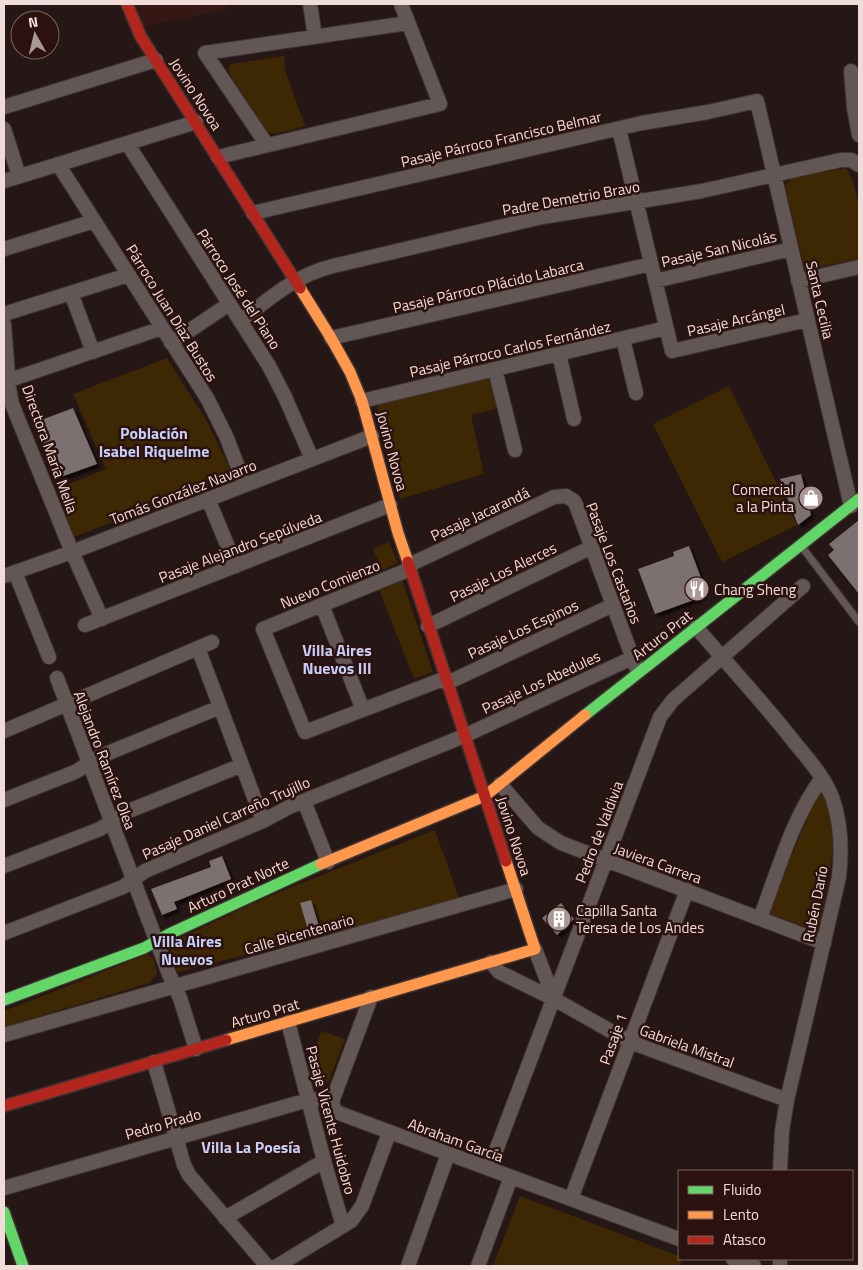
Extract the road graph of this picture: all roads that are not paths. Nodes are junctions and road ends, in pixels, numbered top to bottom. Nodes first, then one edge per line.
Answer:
1 (127, 4) edge
2 (310, 4) edge
3 (401, 4) edge
4 (408, 23) junction
5 (315, 37) junction
6 (156, 60) junction
7 (851, 71) dead end
8 (856, 101) edge
9 (757, 102) joint
10 (4, 107) edge
11 (196, 122) junction
12 (4, 128) edge
13 (619, 129) junction
14 (859, 135) edge
15 (126, 143) junction
16 (267, 145) junction
17 (218, 157) junction
18 (858, 160) edge
19 (58, 164) junction
20 (774, 175) junction
21 (19, 176) junction
22 (4, 181) edge
23 (636, 202) junction
24 (253, 213) junction
25 (94, 221) junction
26 (4, 249) edge
27 (791, 249) junction
28 (651, 264) junction
29 (859, 267) edge
30 (128, 275) junction
31 (295, 280) junction
32 (655, 281) junction
33 (798, 281) junction
34 (71, 293) junction
35 (229, 304) junction
36 (4, 314) edge
37 (807, 320) junction
38 (240, 321) junction
39 (4, 324) edge
40 (162, 328) junction
41 (666, 328) junction
42 (331, 338) junction
43 (623, 338) junction
44 (172, 343) junction
45 (93, 352) junction
46 (559, 354) junction
47 (495, 369) junction
48 (6, 381) edge
49 (636, 393) dead end
50 (362, 401) junction
51 (574, 419) dead end
52 (372, 436) junction
53 (515, 450) dead end
54 (312, 459) junction
55 (245, 485) junction
56 (566, 496) joint
57 (208, 499) junction
58 (855, 502) edge
59 (390, 505) junction
60 (800, 545) junction
61 (592, 548) junction
62 (72, 552) junction
63 (236, 566) junction
64 (409, 567) junction
65 (10, 574) edge
66 (803, 586) dead end
67 (322, 605) junction
68 (613, 606) junction
69 (102, 619) junction
70 (859, 622) edge
71 (86, 625) dead end
72 (428, 626) junction
73 (696, 627) junction
74 (212, 642) dead end
75 (198, 648) junction
76 (722, 657) junction
77 (49, 658) dead end
78 (632, 658) junction
79 (638, 672) junction
80 (57, 678) dead end
81 (446, 681) junction
82 (67, 704) junction
83 (220, 707) junction
84 (363, 710) junction
85 (4, 731) edge
86 (464, 736) junction
87 (89, 763) junction
88 (242, 765) junction
89 (822, 778) junction
90 (500, 784) junction
91 (486, 796) junction
92 (4, 800) edge
93 (304, 801) junction
94 (111, 821) junction
95 (263, 821) junction
96 (606, 860) junction
97 (328, 862) junction
98 (4, 866) edge
99 (133, 880) junction
100 (516, 889) junction
101 (686, 890) junction
102 (760, 918) junction
103 (4, 933) edge
104 (156, 941) junction
105 (824, 943) junction
106 (535, 949) junction
107 (491, 962) junction
108 (175, 986) junction
109 (371, 998) junction
110 (554, 999) junction
111 (4, 1000) edge
112 (288, 1022) junction
113 (4, 1035) edge
114 (630, 1042) junction
115 (196, 1049) junction
116 (154, 1062) junction
117 (333, 1099) junction
118 (308, 1100) junction
119 (787, 1100) junction
120 (4, 1106) edge
121 (390, 1133) junction
122 (176, 1137) junction
123 (448, 1154) junction
124 (324, 1161) junction
125 (489, 1169) junction
126 (780, 1170) edge
127 (511, 1177) junction
128 (4, 1188) edge
129 (571, 1199) junction
130 (4, 1212) edge
131 (225, 1218) junction
132 (343, 1226) junction
133 (678, 1239) edge
134 (23, 1266) edge
135 (267, 1266) edge
136 (277, 1266) edge
137 (408, 1266) edge
138 (478, 1266) edge

1 - 6 street, Jovino Novoa
2 - 5 street
3 - 4 street
4 - 5 street
4 - 16 street
5 - 16 street
6 - 10 street
6 - 11 street, Jovino Novoa
7 - 8 street
8 - 14 street
9 - 13 street, Pasaje Párroco Francisco Belmar
9 - 20 street, Santa Cecilia
11 - 15 street
11 - 17 street, Jovino Novoa
12 - 21 street
13 - 23 street
13 - 24 street, Pasaje Párroco Francisco Belmar
15 - 19 street
15 - 35 street, Párroco José del Piano
16 - 17 street
17 - 24 street, Jovino Novoa
18 - 20 street, Padre Demetrio Bravo
19 - 21 street
19 - 25 street, Párroco Juan Díaz Bustos
20 - 23 street, Padre Demetrio Bravo
20 - 27 street, Santa Cecilia
21 - 22 street
23 - 28 street
23 - 31 street, Padre Demetrio Bravo
24 - 31 street, Jovino Novoa
25 - 26 street
25 - 30 street, Párroco Juan Díaz Bustos
27 - 32 street, Pasaje San Nicolás
27 - 33 street, Santa Cecilia
28 - 32 street
28 - 42 street, Pasaje Párroco Plácido Labarca
29 - 33 street
30 - 34 street
30 - 40 street, Párroco Juan Díaz Bustos
31 - 38 street, Padre Demetrio Bravo
31 - 42 street, Jovino Novoa
32 - 41 street
33 - 37 street, Santa Cecilia
34 - 36 street
34 - 45 street
35 - 38 street, Párroco José del Piano
35 - 44 street
37 - 41 street, Pasaje Arcángel
37 - 58 street, Santa Cecilia
38 - 54 street, Párroco José del Piano
39 - 48 street, Directora María Mella
40 - 44 street, Párroco Juan Díaz Bustos
40 - 45 street
41 - 43 street, Pasaje Párroco Carlos Fernández
42 - 50 street, Jovino Novoa
43 - 46 street, Pasaje Párroco Carlos Fernández
43 - 49 street
44 - 55 street, Párroco Juan Díaz Bustos
45 - 48 street
46 - 47 street, Pasaje Párroco Carlos Fernández
46 - 51 street
47 - 50 street, Pasaje Párroco Carlos Fernández
47 - 53 street
48 - 62 street, Directora María Mella
50 - 52 street, Jovino Novoa
52 - 54 street, Tomás González Navarro
52 - 59 street, Jovino Novoa
54 - 55 street, Tomás González Navarro
55 - 57 street, Tomás González Navarro
56 - 61 street, Pasaje Los Castaños
56 - 64 street, Pasaje Jacarandá
57 - 62 street, Tomás González Navarro
57 - 63 street
58 - 60 street, Arturo Prat
59 - 63 street, Pasaje Alejandro Sepúlveda
59 - 64 street, Jovino Novoa
60 - 70 lane
60 - 73 street, Arturo Prat
61 - 68 street, Pasaje Los Castaños
61 - 72 street, Pasaje Los Alerces
62 - 65 street, Tomás González Navarro
62 - 69 street
63 - 69 street, Pasaje Alejandro Sepúlveda
64 - 67 street, Nuevo Comienzo
64 - 72 street, Jovino Novoa
65 - 77 street
66 - 76 street, Pedro de Valdivia
67 - 84 street
67 - 84 street, Nuevo Comienzo
68 - 78 street, Pasaje Los Castaños
68 - 81 street, Pasaje Los Espinos
69 - 71 street, Pasaje Alejandro Sepúlveda
72 - 81 street, Jovino Novoa
73 - 76 street, Rubén Darío
73 - 79 street, Arturo Prat
74 - 75 street
75 - 82 street
75 - 83 street
76 - 89 street, Rubén Darío
76 - 96 street, Pedro de Valdivia
78 - 79 street, Pasaje Los Castaños
78 - 86 street, Pasaje Los Abedules
79 - 90 street, Arturo Prat
80 - 82 street, Alejandro Ramírez Olea
81 - 84 street
81 - 86 street, Jovino Novoa
82 - 85 street
82 - 87 street, Alejandro Ramírez Olea
83 - 87 street
83 - 88 street
86 - 91 street, Jovino Novoa
86 - 93 street, Pasaje Daniel Carreño Trujillo
87 - 92 street
87 - 94 street, Alejandro Ramírez Olea
88 - 94 street
88 - 95 street
89 - 102 street
89 - 105 street, Rubén Darío
90 - 91 street, Arturo Prat
90 - 96 street, Javiera Carrera
91 - 97 street, Arturo Prat Norte
91 - 100 street, Jovino Novoa
93 - 95 street, Pasaje Daniel Carreño Trujillo
93 - 97 street
94 - 98 street
94 - 99 street, Alejandro Ramírez Olea
95 - 99 street, Pasaje Daniel Carreño Trujillo
96 - 101 street, Javiera Carrera
96 - 110 street, Pedro de Valdivia
97 - 104 street, Arturo Prat Norte
99 - 103 street, Pasaje Daniel Carreño Trujillo
99 - 104 street, Alejandro Ramírez Olea
100 - 106 street, Jovino Novoa
100 - 108 street, Calle Bicentenario
101 - 102 street, Javiera Carrera
101 - 114 street, Pasaje 1
102 - 105 street, Javiera Carrera
104 - 108 street, Alejandro Ramírez Olea
104 - 111 street, Arturo Prat Norte
105 - 119 street, Rubén Darío
106 - 107 street, Arturo Prat
106 - 110 street
107 - 109 street, Arturo Prat
107 - 110 street, Gabriela Mistral
108 - 113 street, Calle Bicentenario
108 - 115 street, Alejandro Ramírez Olea
109 - 112 street, Arturo Prat
109 - 117 street
110 - 114 street, Gabriela Mistral
110 - 125 street, Pedro de Valdivia
112 - 115 street, Arturo Prat
112 - 118 street, Pasaje Vicente Huidobro
114 - 119 street, Gabriela Mistral
114 - 129 street, Pasaje 1
115 - 116 street, Arturo Prat
116 - 120 street, Arturo Prat
116 - 122 street
117 - 118 street, Pedro Prado
117 - 121 street, Abraham García
118 - 122 street, Pedro Prado
118 - 124 street, Pasaje Vicente Huidobro
119 - 126 street, Rubén Darío
121 - 123 street, Abraham García
121 - 132 street
122 - 128 street, Pedro Prado
122 - 131 street
123 - 125 street, Abraham García
123 - 137 street
124 - 131 street
124 - 132 street, Pasaje Vicente Huidobro
125 - 127 street, Abraham García
127 - 129 street, Abraham García
127 - 138 street
129 - 133 street, Abraham García
130 - 134 street
131 - 135 street
132 - 136 street

